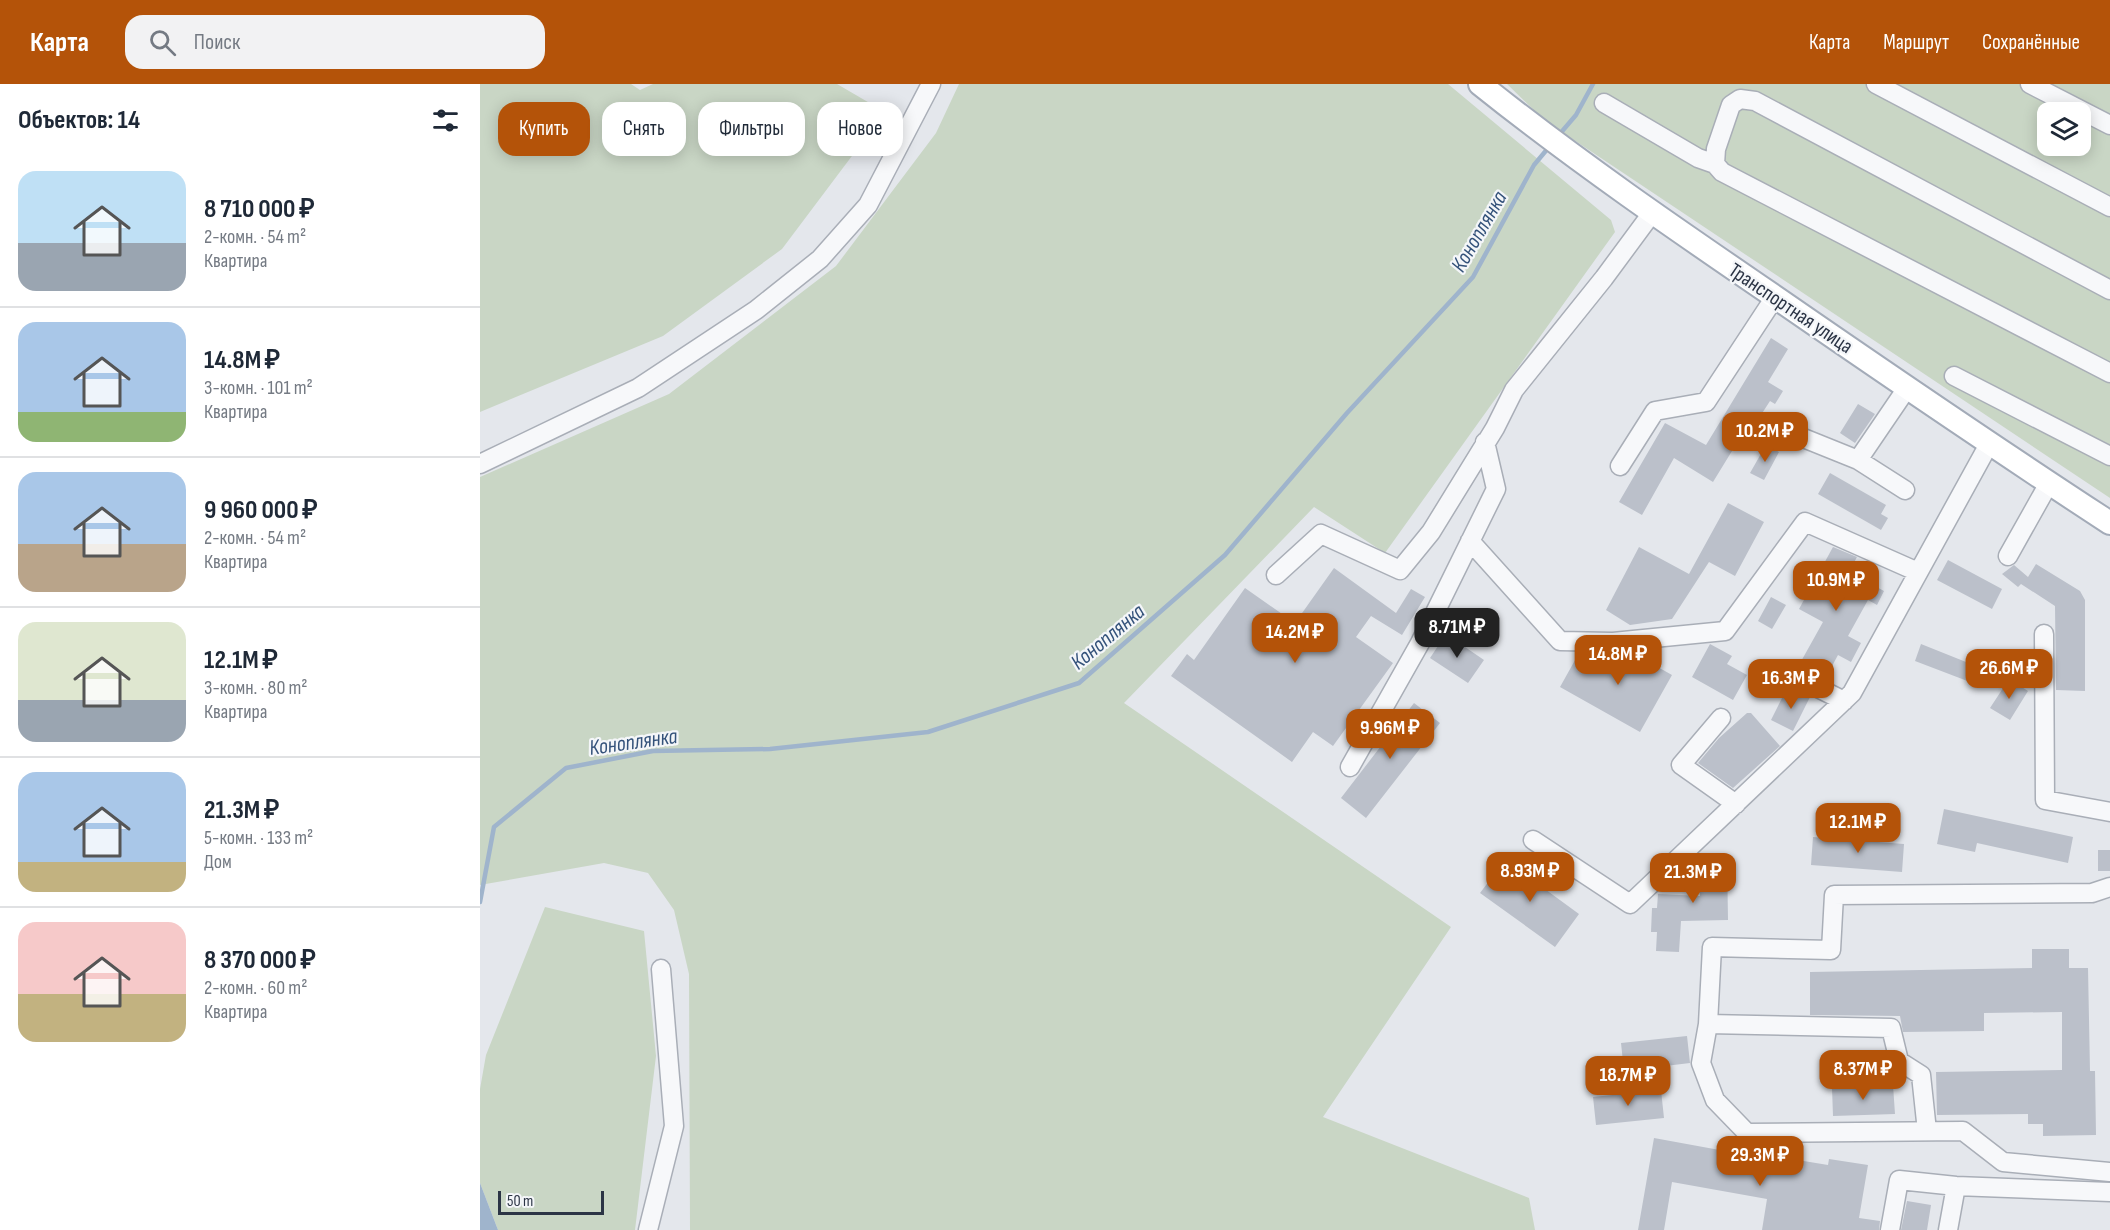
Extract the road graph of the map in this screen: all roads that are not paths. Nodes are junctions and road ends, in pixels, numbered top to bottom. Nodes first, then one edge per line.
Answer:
1 (931, 84) edge
2 (1480, 84) edge
3 (1876, 84) edge
4 (2030, 84) edge
5 (1604, 103) dead end
6 (2110, 125) edge
7 (1715, 164) junction
8 (2110, 207) edge
9 (1652, 213) junction
10 (2110, 290) edge
11 (1775, 297) junction
12 (2110, 373) edge
13 (1953, 376) dead end
14 (1907, 387) junction
15 (1786, 431) dead end
16 (1485, 442) junction
17 (1989, 444) junction
18 (2110, 456) edge
19 (1858, 460) junction
20 (480, 464) edge
21 (1620, 466) dead end
22 (2049, 483) junction
23 (1905, 489) dead end
24 (2110, 523) edge
25 (1470, 541) junction
26 (2008, 556) dead end
27 (1918, 572) junction
28 (1276, 575) dead end
29 (2044, 634) dead end
30 (1790, 674) dead end
31 (1844, 701) junction
32 (1721, 717) dead end
33 (1350, 768) dead end
34 (1736, 804) junction
35 (2110, 812) edge
36 (1533, 840) dead end
37 (2110, 888) edge
38 (661, 969) dead end
39 (1708, 1024) junction
40 (1927, 1131) junction
41 (2110, 1172) edge
42 (1956, 1186) junction
43 (2110, 1192) edge
44 (648, 1230) edge
45 (1890, 1230) edge
46 (1948, 1230) edge

1 - 20 street
2 - 9 main road, Транспортная улица
3 - 8 street
4 - 6 street
5 - 7 street
7 - 10 street
7 - 12 street
9 - 11 main road, Транспортная улица
9 - 16 street
11 - 14 main road, Транспортная улица
11 - 21 street
13 - 18 street
14 - 17 main road, Транспортная улица
14 - 19 street
15 - 19 street
16 - 25 street
16 - 28 street
17 - 22 main road, Транспортная улица
17 - 27 street
19 - 23 street
22 - 24 main road, Транспортная улица
22 - 26 street
25 - 27 street
25 - 33 street
27 - 31 street
29 - 35 street
30 - 31 street
31 - 34 street
32 - 34 street
34 - 36 street
37 - 39 street
38 - 44 street
39 - 40 street
39 - 40 street
40 - 41 street
42 - 43 street
42 - 45 street
42 - 46 street

